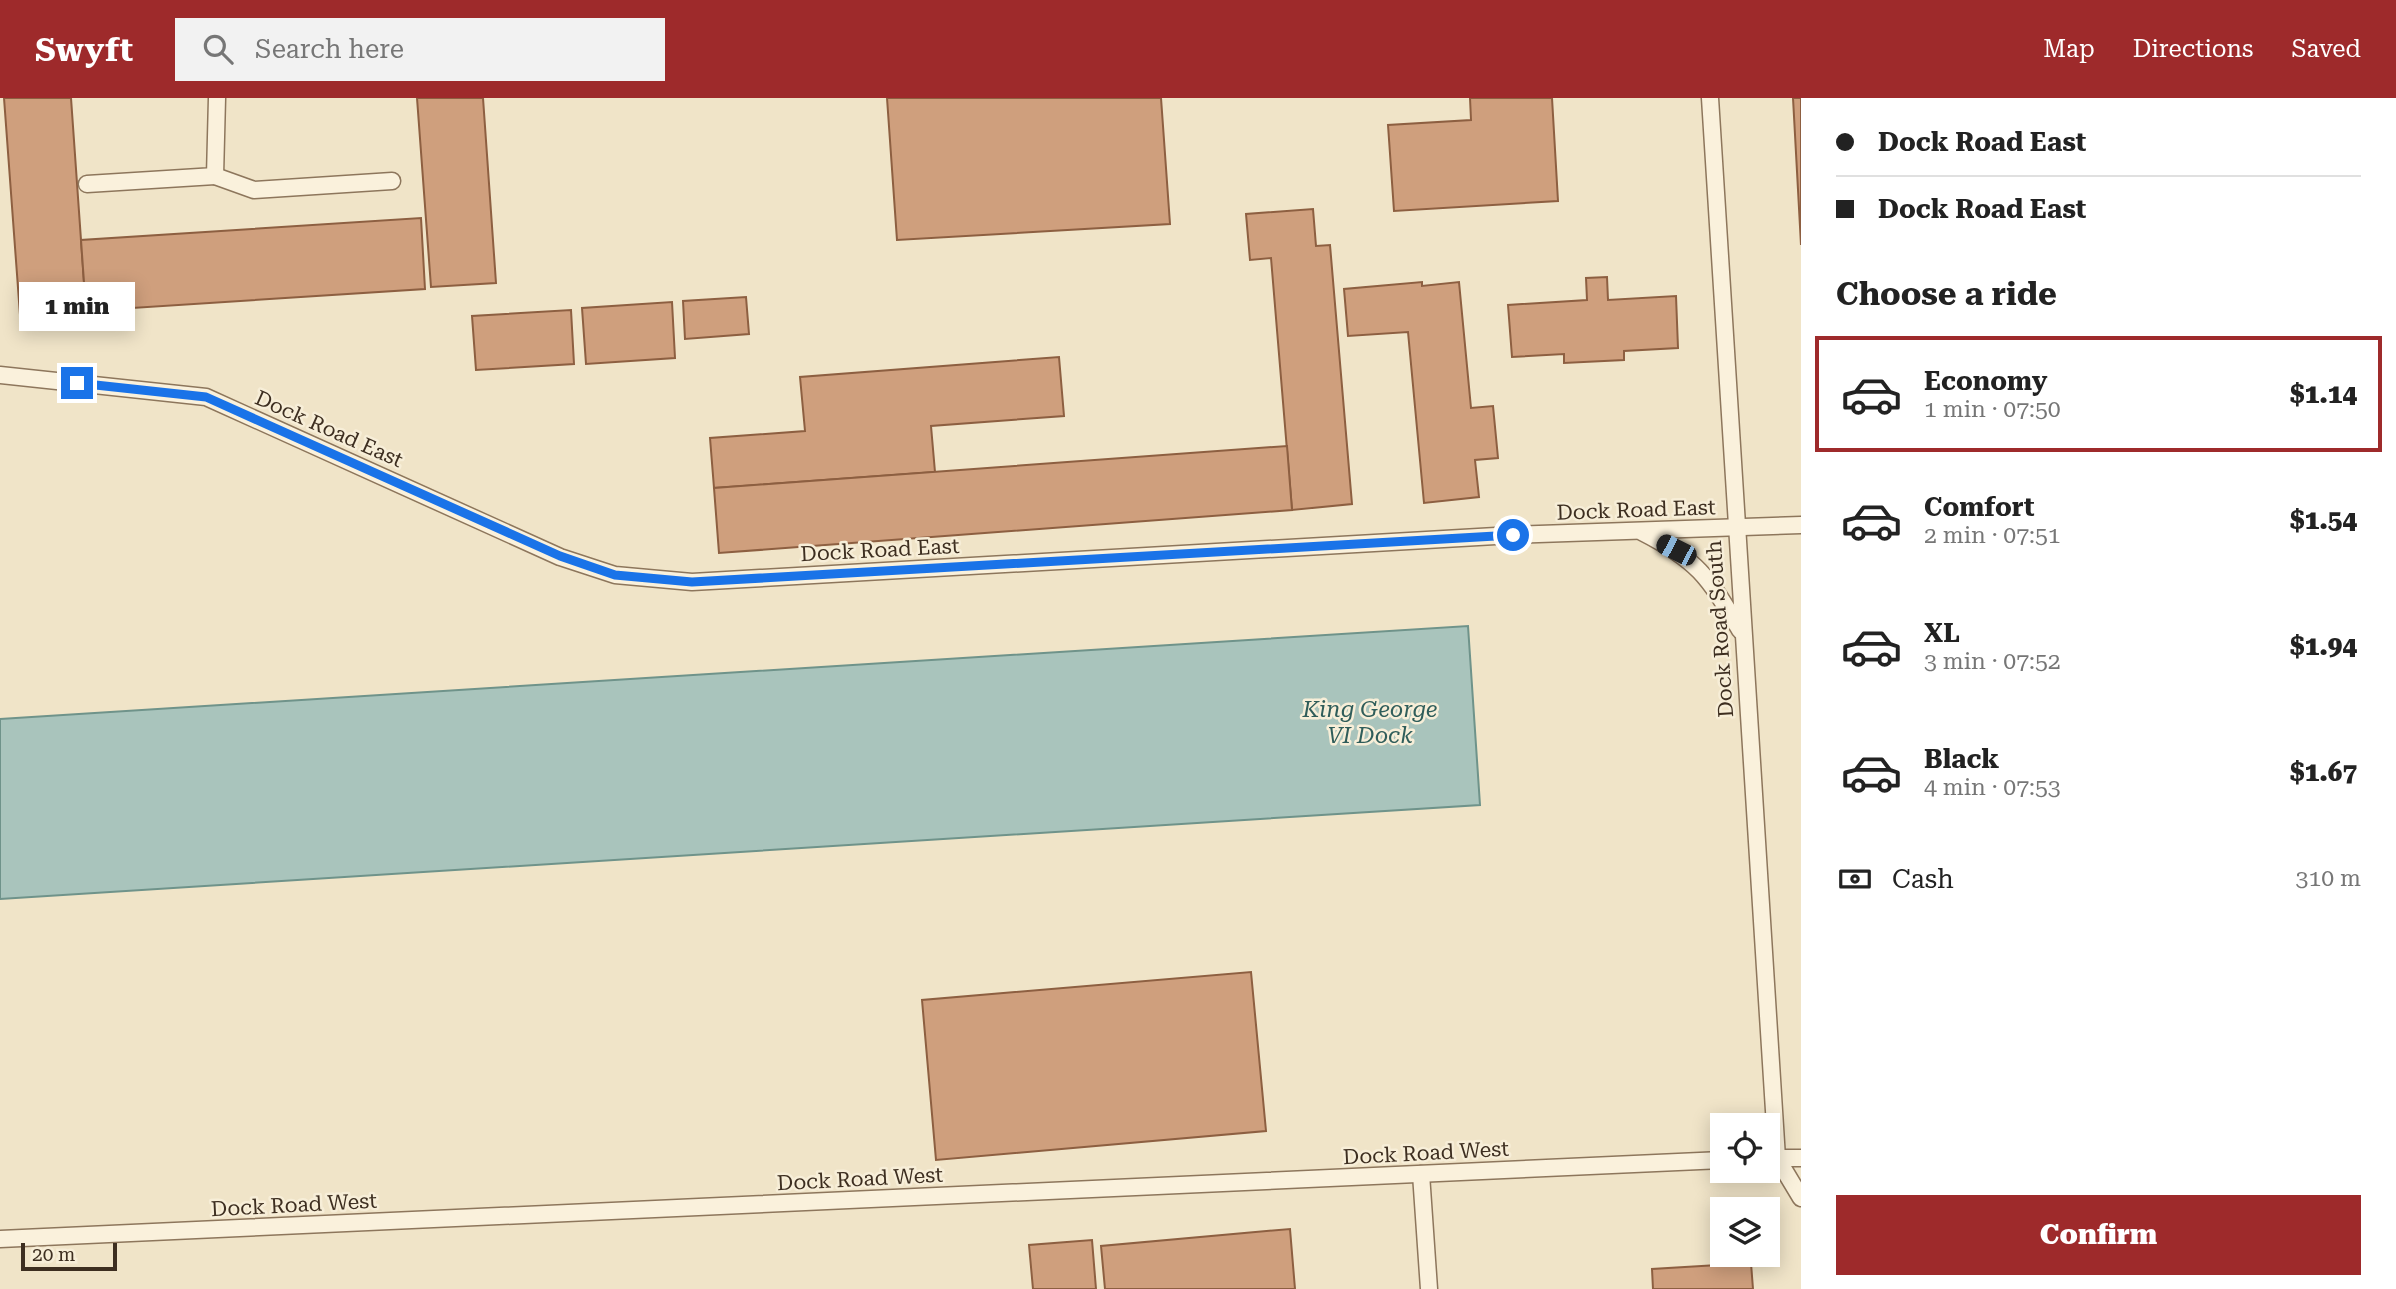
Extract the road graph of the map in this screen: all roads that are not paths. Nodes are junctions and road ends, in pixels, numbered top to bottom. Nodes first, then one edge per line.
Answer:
1 (217, 98) edge
2 (1710, 98) edge
3 (215, 176) junction
4 (392, 181) dead end
5 (87, 184) dead end
6 (0, 375) edge
7 (1801, 525) edge
8 (1735, 529) junction
9 (1640, 531) junction
10 (1742, 632) junction
11 (1769, 1113) edge
12 (1801, 1157) edge
13 (1780, 1158) edge
14 (1710, 1161) edge
15 (1780, 1169) edge
16 (1421, 1174) junction
17 (1801, 1198) edge
18 (0, 1239) edge
19 (1429, 1289) edge

1 - 3 lane
2 - 8 lane, Dock Road South
3 - 4 lane
3 - 5 lane
6 - 9 lane, Dock Road East
7 - 8 lane, Dock Road East
8 - 9 lane, Dock Road East
8 - 10 lane, Dock Road South
9 - 10 lane
10 - 11 lane, Dock Road South
12 - 13 lane
14 - 16 lane, Dock Road West
15 - 17 lane
16 - 18 lane, Dock Road West
16 - 19 lane

